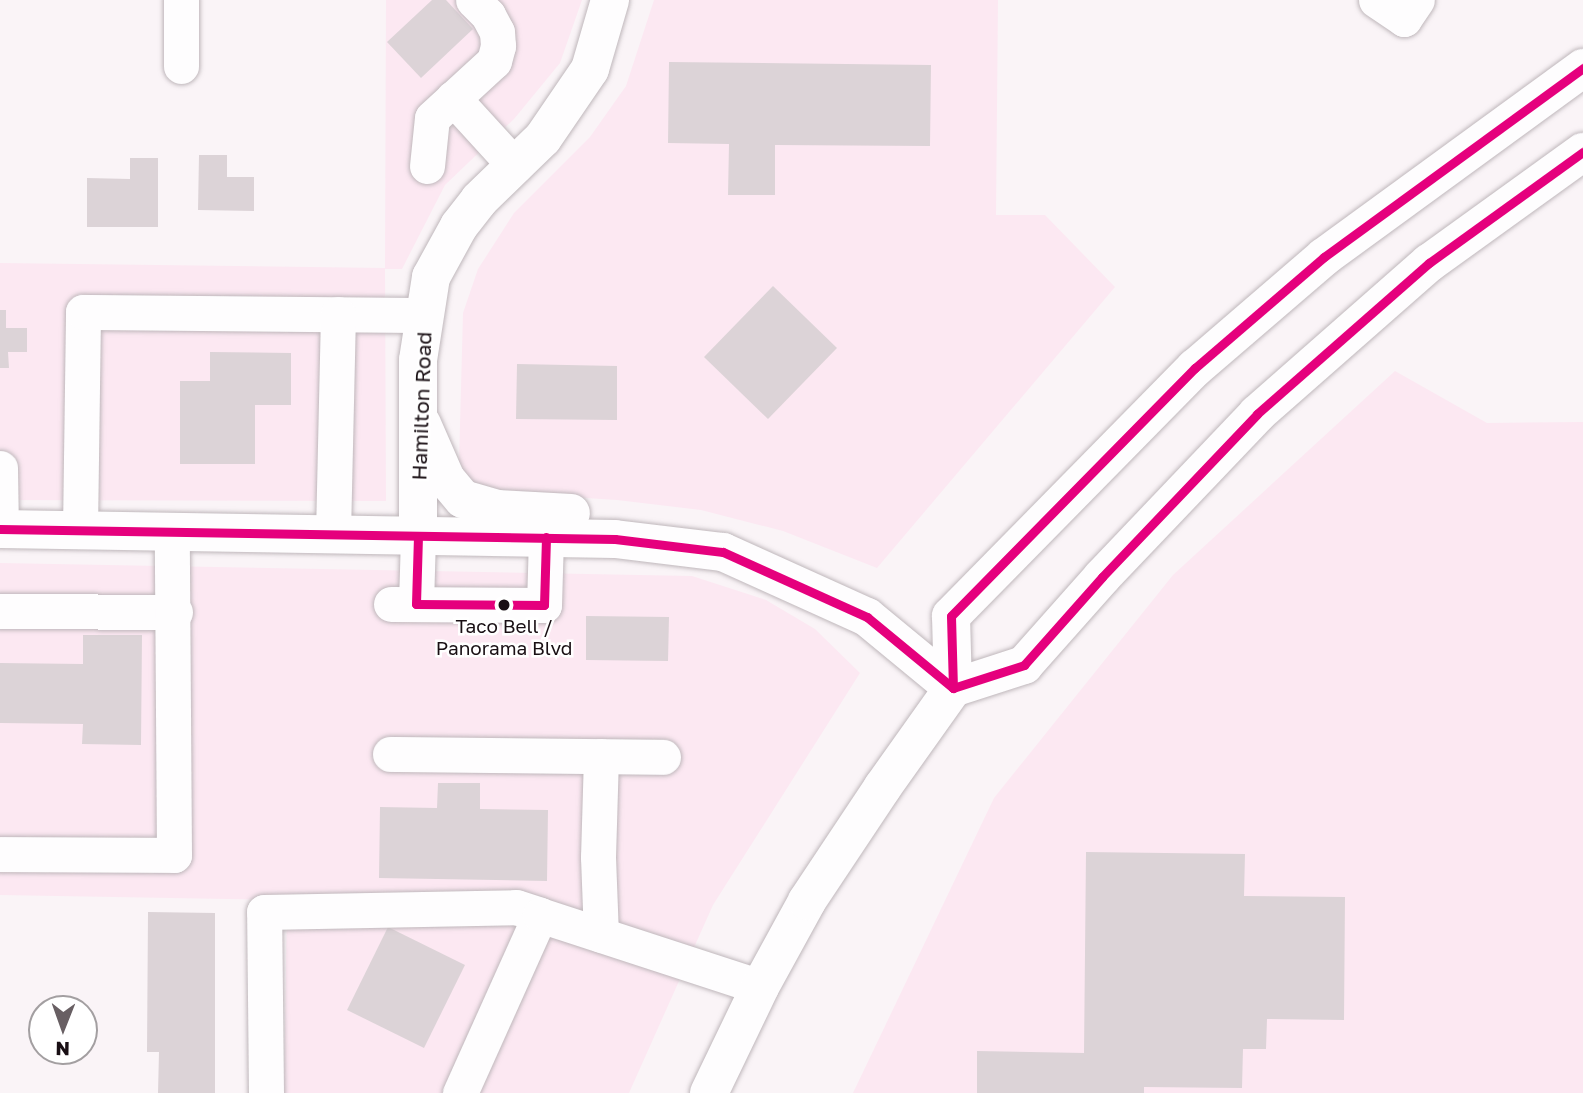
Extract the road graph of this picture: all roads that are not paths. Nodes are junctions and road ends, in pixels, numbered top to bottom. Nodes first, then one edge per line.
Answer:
1 (181, 0) edge
2 (473, 0) edge
3 (610, 0) edge
4 (1376, 0) edge
5 (1417, 0) edge
6 (181, 66) dead end
7 (1583, 68) edge
8 (453, 98) junction
9 (1583, 152) edge
10 (427, 166) dead end
11 (514, 166) junction
12 (338, 314) junction
13 (425, 315) junction
14 (417, 412) junction
15 (0, 468) edge
16 (0, 529) edge
17 (80, 530) junction
18 (172, 530) junction
19 (333, 534) junction
20 (418, 536) junction
21 (546, 537) junction
22 (615, 538) junction
23 (0, 611) edge
24 (175, 612) junction
25 (953, 688) junction
26 (390, 754) dead end
27 (601, 756) junction
28 (663, 757) dead end
29 (0, 854) edge
30 (540, 915) junction
31 (601, 935) junction
32 (760, 987) junction
33 (266, 1093) edge
34 (460, 1093) edge
35 (709, 1093) edge

1 - 6 street
2 - 8 street
3 - 11 main road, Hamilton Road
4 - 5 street
7 - 25 main road
8 - 10 street
8 - 11 street
9 - 25 main road
11 - 13 main road, Hamilton Road
12 - 13 street
12 - 17 street
12 - 19 street
13 - 14 main road, Hamilton Road
14 - 20 main road, Hamilton Road
14 - 22 main road
15 - 16 street
16 - 17 main road
17 - 18 main road
18 - 19 main road
18 - 24 street
19 - 20 main road
20 - 21 main road
20 - 21 street
21 - 22 main road
22 - 25 main road
23 - 24 street
24 - 29 street
25 - 32 main road
26 - 27 street
27 - 28 street
27 - 31 street
30 - 31 street
30 - 33 street
30 - 34 street
31 - 32 street
32 - 35 main road

